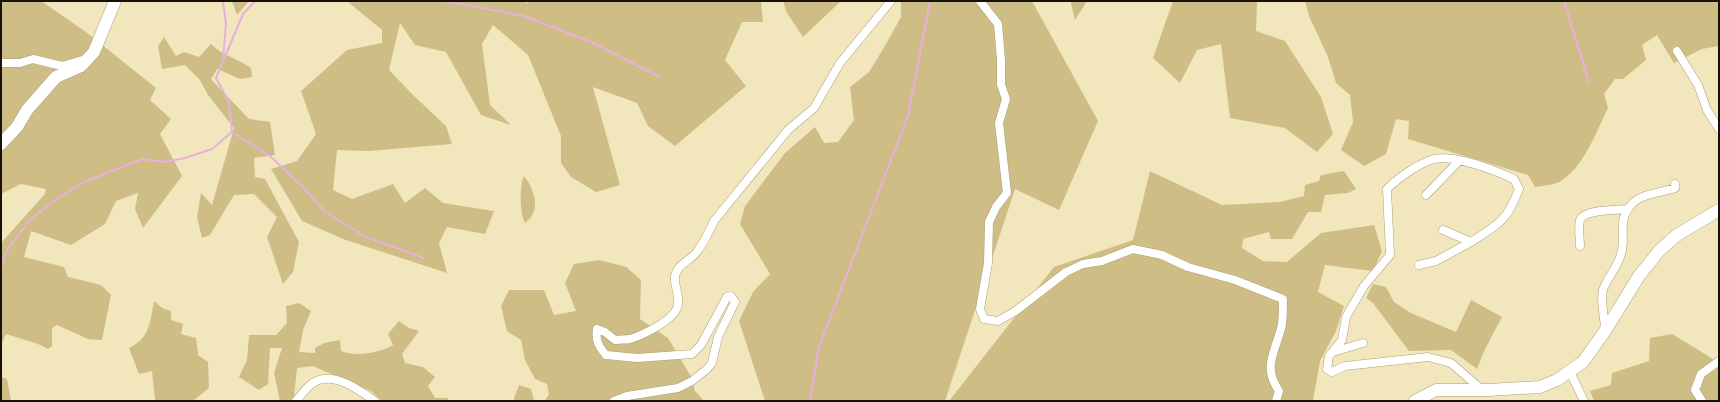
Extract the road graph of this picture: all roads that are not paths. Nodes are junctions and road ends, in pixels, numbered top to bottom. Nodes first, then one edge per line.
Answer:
1 (115, 1) edge
2 (891, 1) edge
3 (980, 1) edge
4 (1677, 51) dead end
5 (88, 58) junction
6 (1, 63) edge
7 (1719, 129) edge
8 (1, 144) edge
9 (1459, 161) junction
10 (1675, 184) dead end
11 (1426, 195) dead end
12 (1628, 209) junction
13 (1719, 210) edge
14 (1443, 230) dead end
15 (1471, 242) junction
16 (1580, 246) dead end
17 (1419, 265) dead end
18 (1606, 331) junction
19 (1363, 343) dead end
20 (1333, 352) junction
21 (1719, 361) edge
22 (1570, 372) junction
23 (1481, 389) junction
24 (296, 401) edge
25 (375, 401) edge
26 (614, 401) edge
27 (1276, 401) edge
28 (1416, 401) edge
29 (1584, 401) edge
30 (1702, 401) edge

1 - 5 main road
2 - 26 street
3 - 27 street
4 - 7 street
5 - 6 street
5 - 8 main road
9 - 11 street
9 - 15 street
9 - 20 street
10 - 12 street
12 - 16 street
12 - 18 street
13 - 18 main road
14 - 15 street
15 - 17 street
18 - 22 main road
19 - 20 street
20 - 23 street
21 - 30 street
22 - 23 main road
22 - 29 street
23 - 28 main road
24 - 25 street

